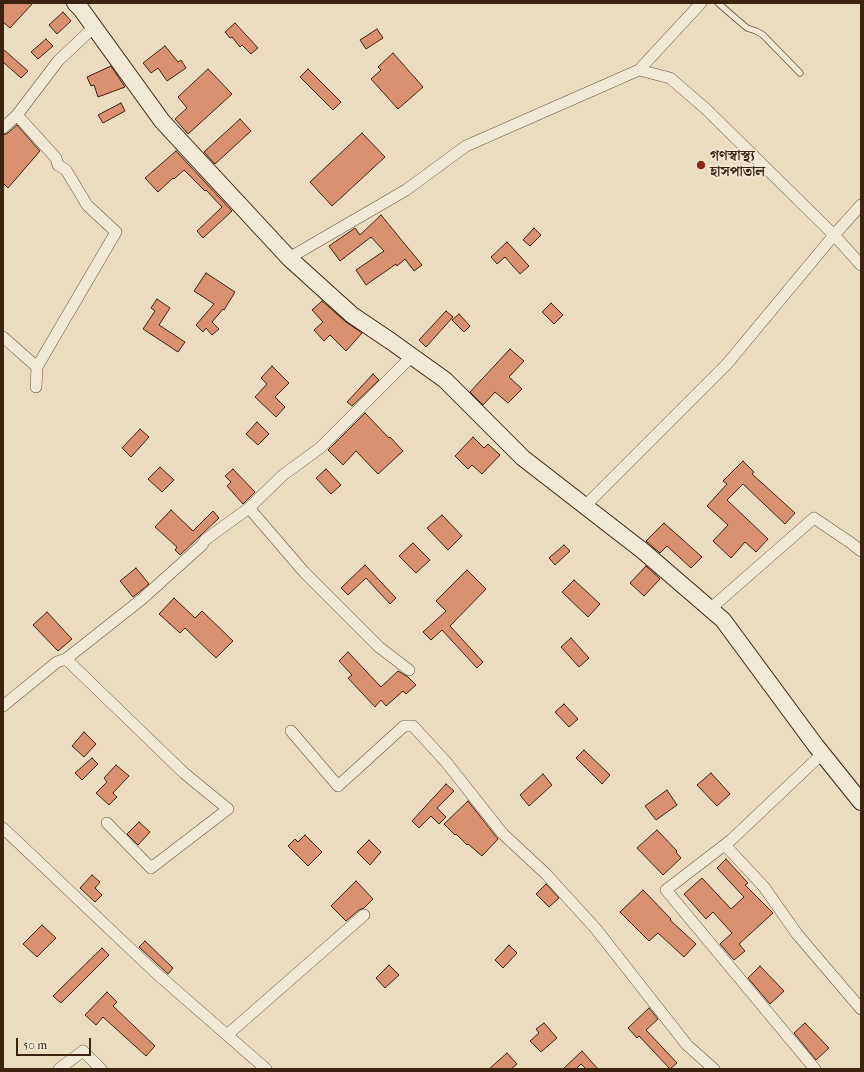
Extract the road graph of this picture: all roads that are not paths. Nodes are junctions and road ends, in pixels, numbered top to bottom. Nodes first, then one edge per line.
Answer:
1 (75, 3) edge
2 (701, 3) edge
3 (718, 3) edge
4 (94, 27) junction
5 (639, 70) junction
6 (800, 73) dead end
7 (17, 114) junction
8 (3, 128) edge
9 (861, 205) edge
10 (834, 235) junction
11 (289, 258) junction
12 (861, 265) edge
13 (3, 337) edge
14 (412, 356) junction
15 (37, 367) junction
16 (36, 387) dead end
17 (585, 506) junction
18 (249, 508) junction
19 (861, 551) edge
20 (710, 609) junction
21 (66, 659) junction
22 (409, 670) dead end
23 (3, 706) edge
24 (290, 731) dead end
25 (822, 754) junction
26 (861, 802) edge
27 (107, 823) dead end
28 (3, 828) edge
29 (725, 845) junction
30 (364, 915) dead end
31 (861, 1009) edge
32 (227, 1035) junction
33 (59, 1069) edge
34 (101, 1069) edge
35 (266, 1069) edge
36 (714, 1069) edge
37 (816, 1069) edge

1 - 4 street
2 - 5 street
3 - 6 lane
4 - 7 street
4 - 11 street
5 - 10 street
5 - 11 street
7 - 8 street
7 - 15 street
9 - 10 street
10 - 12 street
10 - 17 street
11 - 14 street
13 - 15 street
14 - 17 street
14 - 18 street
15 - 16 street
17 - 20 street
18 - 21 street
18 - 22 street
19 - 20 street
20 - 25 street
21 - 23 street
21 - 27 street
24 - 36 street
25 - 26 street
25 - 29 street
28 - 32 street
29 - 31 street
29 - 37 street
30 - 32 street
32 - 35 street
33 - 34 street

